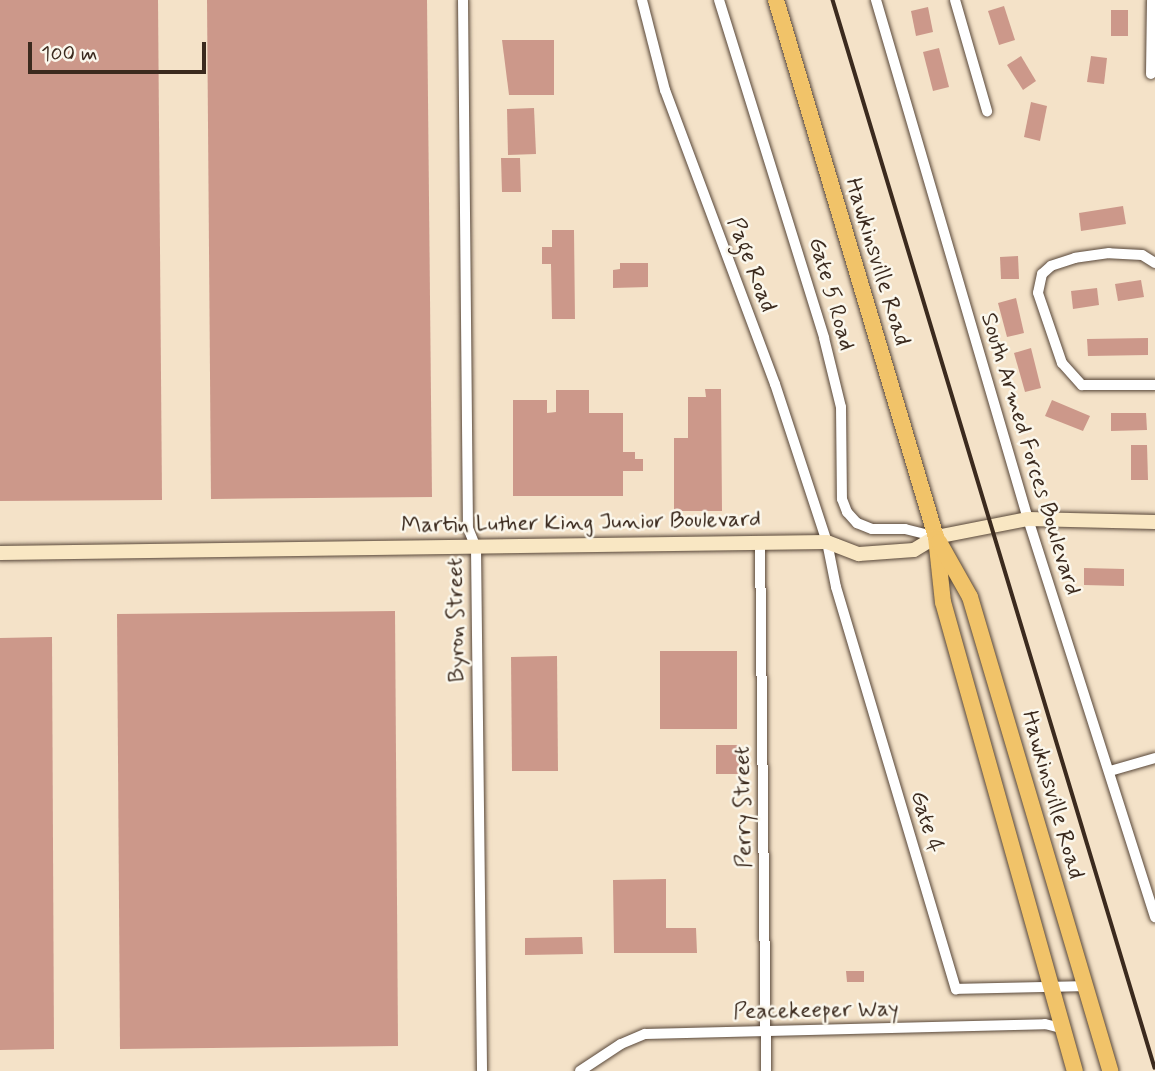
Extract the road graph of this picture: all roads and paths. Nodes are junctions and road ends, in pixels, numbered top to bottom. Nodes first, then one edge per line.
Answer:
1 (463, 0) edge
2 (642, 0) edge
3 (719, 0) edge
4 (776, 0) edge
5 (876, 0) edge
6 (955, 0) edge
7 (1152, 0) edge
8 (1151, 74) dead end
9 (988, 111) dead end
10 (1155, 263) edge
11 (1155, 385) edge
12 (1028, 519) junction
13 (1155, 522) edge
14 (936, 537) junction
15 (827, 542) junction
16 (760, 544) junction
17 (476, 548) junction
18 (0, 553) edge
19 (1155, 758) edge
20 (1110, 771) junction
21 (1155, 917) edge
22 (1085, 986) junction
23 (1050, 987) junction
24 (1062, 1028) junction
25 (766, 1030) junction
26 (482, 1071) edge
27 (580, 1071) edge
28 (766, 1071) edge
29 (1074, 1071) edge
30 (1110, 1071) edge

1 - 17 street, Byron Street
2 - 15 street, Page Road
3 - 14 street, Gate 5 Road
4 - 14 main road, Hawkinsville Road
5 - 12 street, South Armed Forces Boulevard
6 - 9 street
7 - 8 street
10 - 11 street
12 - 13 street, Martin Luther King Junior Boulevard
12 - 14 street, Martin Luther King Junior Boulevard
12 - 20 street, South Armed Forces Boulevard
14 - 15 street, Martin Luther King Junior Boulevard
14 - 22 main road, Hawkinsville Road
14 - 23 main road, Hawkinsville Road
15 - 16 street, Martin Luther King Junior Boulevard
15 - 23 street, Gate 4
16 - 17 street, Martin Luther King Junior Boulevard
16 - 25 street, Perry Street
17 - 18 street, Martin Luther King Junior Boulevard
17 - 26 street, Byron Street
19 - 20 street
20 - 21 street, South Armed Forces Boulevard
22 - 23 street, Gate 4
22 - 30 main road, Hawkinsville Road
23 - 24 main road, Hawkinsville Road
24 - 25 street, Peacekeeper Way
24 - 29 main road, Hawkinsville Road
25 - 27 street, Peacekeeper Way
25 - 28 street, Perry Street

